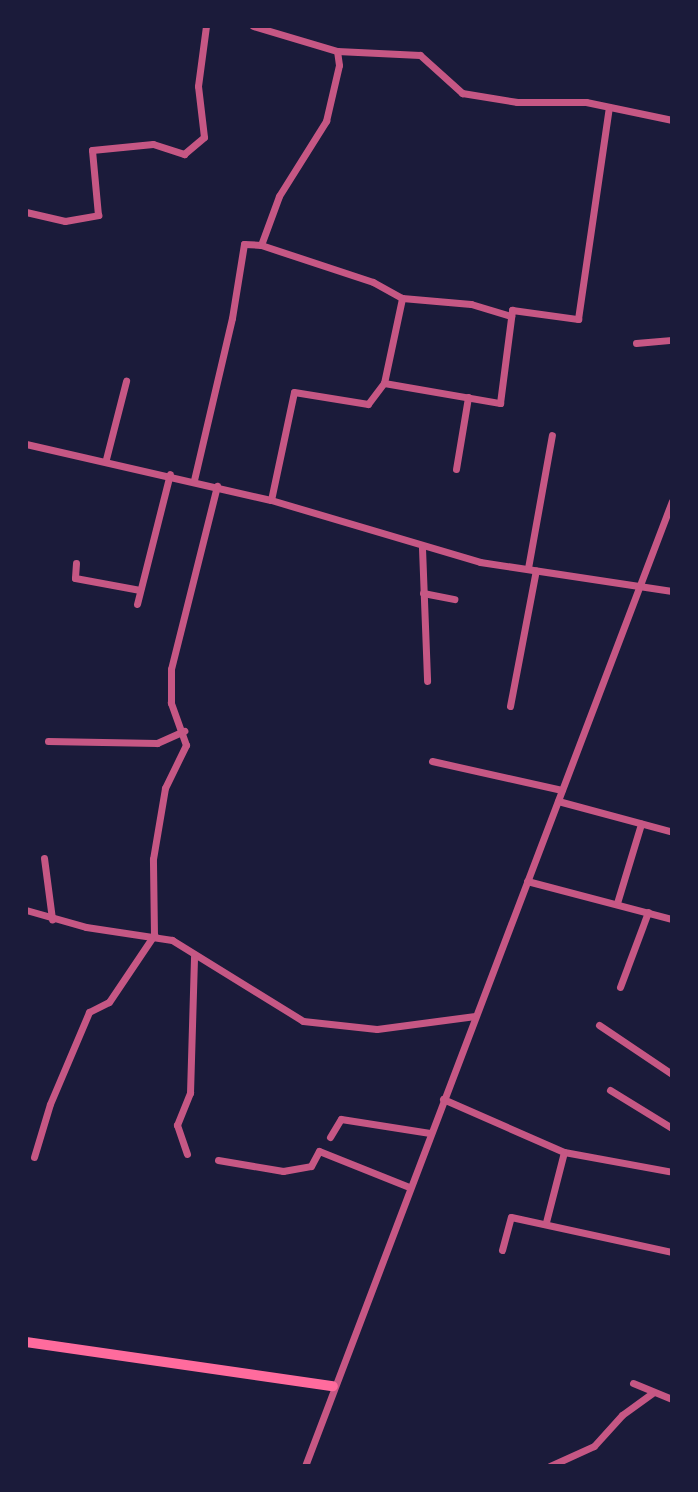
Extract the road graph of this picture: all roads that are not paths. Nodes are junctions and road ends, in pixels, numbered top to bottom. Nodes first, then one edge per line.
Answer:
1 (206, 26) edge
2 (253, 26) edge
3 (270, 28) edge
4 (337, 51) junction
5 (609, 107) junction
6 (672, 120) edge
7 (26, 212) edge
8 (261, 245) junction
9 (402, 298) junction
10 (511, 316) junction
11 (672, 340) edge
12 (636, 343) dead end
13 (126, 381) dead end
14 (384, 383) junction
15 (468, 397) junction
16 (552, 435) dead end
17 (26, 444) edge
18 (106, 459) junction
19 (456, 469) dead end
20 (170, 474) junction
21 (194, 480) junction
22 (217, 486) junction
23 (271, 500) junction
24 (672, 501) edge
25 (422, 548) junction
26 (76, 563) dead end
27 (532, 569) junction
28 (639, 585) junction
29 (140, 590) junction
30 (672, 591) edge
31 (423, 593) junction
32 (454, 599) dead end
33 (137, 604) dead end
34 (427, 681) dead end
35 (510, 706) dead end
36 (184, 731) junction
37 (48, 741) dead end
38 (432, 761) dead end
39 (562, 790) junction
40 (558, 801) junction
41 (641, 824) junction
42 (669, 831) dead end
43 (44, 858) dead end
44 (527, 881) junction
45 (617, 903) junction
46 (26, 910) edge
47 (648, 912) junction
48 (52, 919) junction
49 (672, 919) edge
50 (154, 935) junction
51 (194, 955) junction
52 (620, 987) dead end
53 (475, 1016) junction
54 (599, 1025) dead end
55 (672, 1074) edge
56 (610, 1090) dead end
57 (443, 1099) junction
58 (672, 1128) edge
59 (430, 1133) junction
60 (330, 1137) dead end
61 (564, 1152) junction
62 (187, 1154) dead end
63 (34, 1157) dead end
64 (218, 1160) dead end
65 (668, 1171) dead end
66 (409, 1187) junction
67 (546, 1222) junction
68 (502, 1250) dead end
69 (671, 1252) edge
70 (26, 1342) edge
71 (633, 1383) dead end
72 (333, 1386) junction
73 (654, 1392) junction
74 (672, 1399) edge
75 (305, 1466) edge
76 (550, 1466) edge

1 - 7 street
2 - 3 street
3 - 4 street
4 - 5 street
4 - 8 street
5 - 6 street
5 - 10 street
8 - 9 street
8 - 21 street
9 - 10 street
9 - 14 street
10 - 15 street
11 - 12 street
13 - 18 street
14 - 15 street
14 - 23 street
15 - 19 street
16 - 27 street
17 - 18 street
18 - 20 street
20 - 21 street
20 - 29 street
21 - 22 street
22 - 23 street
22 - 36 street
23 - 25 street
24 - 28 street
25 - 27 street
25 - 31 street
26 - 29 street
27 - 28 street
27 - 35 street
28 - 30 street
28 - 39 street
29 - 33 street
31 - 32 street
31 - 34 street
36 - 37 street
36 - 50 street
38 - 39 street
39 - 40 street
40 - 41 street
40 - 44 street
41 - 42 street
41 - 45 street
43 - 48 street
44 - 45 street
44 - 53 street
45 - 47 street
46 - 48 street
47 - 49 street
47 - 52 street
48 - 50 street
50 - 51 street
50 - 63 street
51 - 53 street
51 - 62 street
53 - 57 street
54 - 55 street
56 - 58 street
57 - 59 street
57 - 61 street
59 - 60 street
59 - 66 street
61 - 65 street
61 - 67 street
64 - 66 street
66 - 72 street
67 - 68 street
67 - 69 street
70 - 72 main road
71 - 73 street
72 - 75 street
73 - 74 street
73 - 76 street

